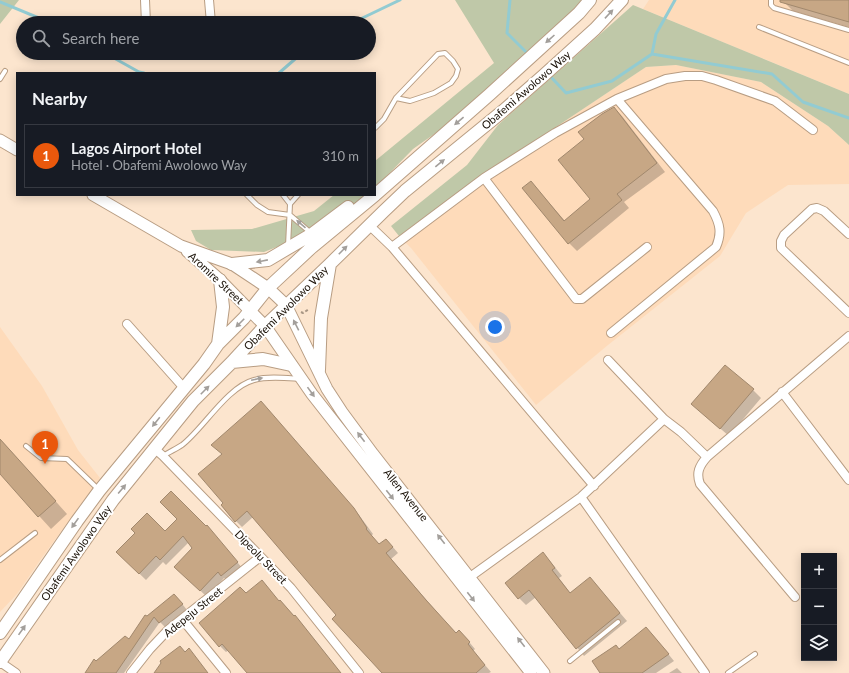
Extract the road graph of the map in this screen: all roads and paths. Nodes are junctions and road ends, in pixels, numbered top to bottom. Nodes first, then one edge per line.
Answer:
1 (145, 0) edge
2 (209, 0) edge
3 (590, 0) edge
4 (622, 0) edge
5 (771, 0) edge
6 (146, 16) edge
7 (210, 16) edge
8 (759, 27) dead end
9 (849, 30) edge
10 (849, 63) edge
11 (5, 71) dead end
12 (0, 79) edge
13 (396, 98) junction
14 (617, 99) junction
15 (376, 127) edge
16 (813, 130) dead end
17 (0, 140) edge
18 (16, 148) edge
19 (424, 153) junction
20 (484, 178) junction
21 (376, 187) edge
22 (376, 194) edge
23 (95, 196) edge
24 (248, 196) edge
25 (284, 196) edge
26 (297, 196) edge
27 (364, 196) edge
28 (374, 196) edge
29 (290, 204) junction
30 (290, 215) junction
31 (369, 225) junction
32 (312, 234) junction
33 (849, 234) edge
34 (182, 246) junction
35 (392, 247) junction
36 (647, 247) dead end
37 (288, 249) junction
38 (232, 264) junction
39 (330, 264) junction
40 (220, 280) junction
41 (268, 288) junction
42 (286, 305) junction
43 (251, 310) junction
44 (849, 313) edge
45 (127, 324) dead end
46 (265, 326) junction
47 (611, 333) dead end
48 (849, 336) edge
49 (218, 344) junction
50 (608, 360) dead end
51 (232, 362) junction
52 (291, 365) junction
53 (319, 370) junction
54 (301, 379) junction
55 (184, 388) junction
56 (782, 392) junction
57 (664, 419) junction
58 (26, 446) dead end
59 (159, 452) junction
60 (707, 457) junction
61 (849, 480) edge
62 (594, 486) junction
63 (99, 491) junction
64 (581, 497) junction
65 (35, 533) dead end
66 (260, 557) junction
67 (0, 560) edge
68 (470, 577) junction
69 (795, 597) dead end
70 (11, 616) junction
71 (182, 620) junction
72 (0, 622) edge
73 (618, 622) dead end
74 (0, 633) edge
75 (755, 654) dead end
76 (570, 661) dead end
77 (0, 662) edge
78 (16, 673) edge
79 (131, 673) edge
80 (226, 673) edge
81 (359, 673) edge
82 (531, 673) edge
83 (544, 673) edge
84 (705, 673) edge
85 (728, 673) edge

1 - 6 street
2 - 7 street
3 -> 19 main road, Obafemi Awolowo Way
31 -> 4 main road, Obafemi Awolowo Way
5 - 9 lane
8 - 10 lane
11 - 12 lane
13 - 13 lane
13 - 15 lane
14 - 16 street
14 - 20 street
14 - 47 street
17 - 18 main road
19 - 21 main road
19 - 22 main road, Obafemi Awolowo Way
20 - 35 street
20 - 36 street
23 - 34 main road, Aromire Street
24 - 30 lane
25 - 29 lane
26 - 29 lane
27 - 32 main road
28 - 41 main road, Obafemi Awolowo Way
29 - 30 lane
32 -> 30 lane
30 - 37 lane
31 - 35 street
39 -> 31 main road, Obafemi Awolowo Way
32 - 37 main road
33 - 44 street
34 - 38 main road, Aromire Street
34 - 40 main road, Aromire Street
35 - 62 street
37 -> 38 main road
38 - 41 main road, Aromire Street
39 - 42 main road, Obafemi Awolowo Way
39 - 53 main road
40 - 43 main road, Aromire Street
40 - 49 main road
41 - 42 main road, Aromire Street
41 - 43 main road, Obafemi Awolowo Way
42 - 46 main road, Obafemi Awolowo Way
53 -> 42 main road, Allen Avenue
43 - 46 main road, Aromire Street
43 -> 49 main road, Obafemi Awolowo Way
45 - 55 street
46 - 51 main road, Obafemi Awolowo Way
46 - 52 main road, Allen Avenue
48 - 56 street
49 - 55 main road, Obafemi Awolowo Way
50 - 57 street
51 - 52 main road
59 -> 51 main road, Obafemi Awolowo Way
52 - 54 main road, Allen Avenue
68 -> 53 main road, Allen Avenue
59 -> 54 lane
54 -> 82 main road, Allen Avenue
55 -> 63 main road, Obafemi Awolowo Way
56 - 60 street
56 - 61 street
57 - 60 street
57 - 62 street
58 - 63 lane
59 - 66 street, Dipeolu Street
77 -> 59 main road, Obafemi Awolowo Way
60 - 69 street
62 - 64 street
63 -> 70 main road, Obafemi Awolowo Way
64 - 68 street
64 - 84 street
65 - 67 lane
66 - 71 street, Adepeju Street
66 - 81 street, Dipeolu Street
83 -> 68 main road, Allen Avenue
70 - 72 lane
70 - 74 main road, Obafemi Awolowo Way
71 - 79 street, Adepeju Street
71 - 80 street
73 - 76 lane
75 - 85 lane
77 - 78 street

